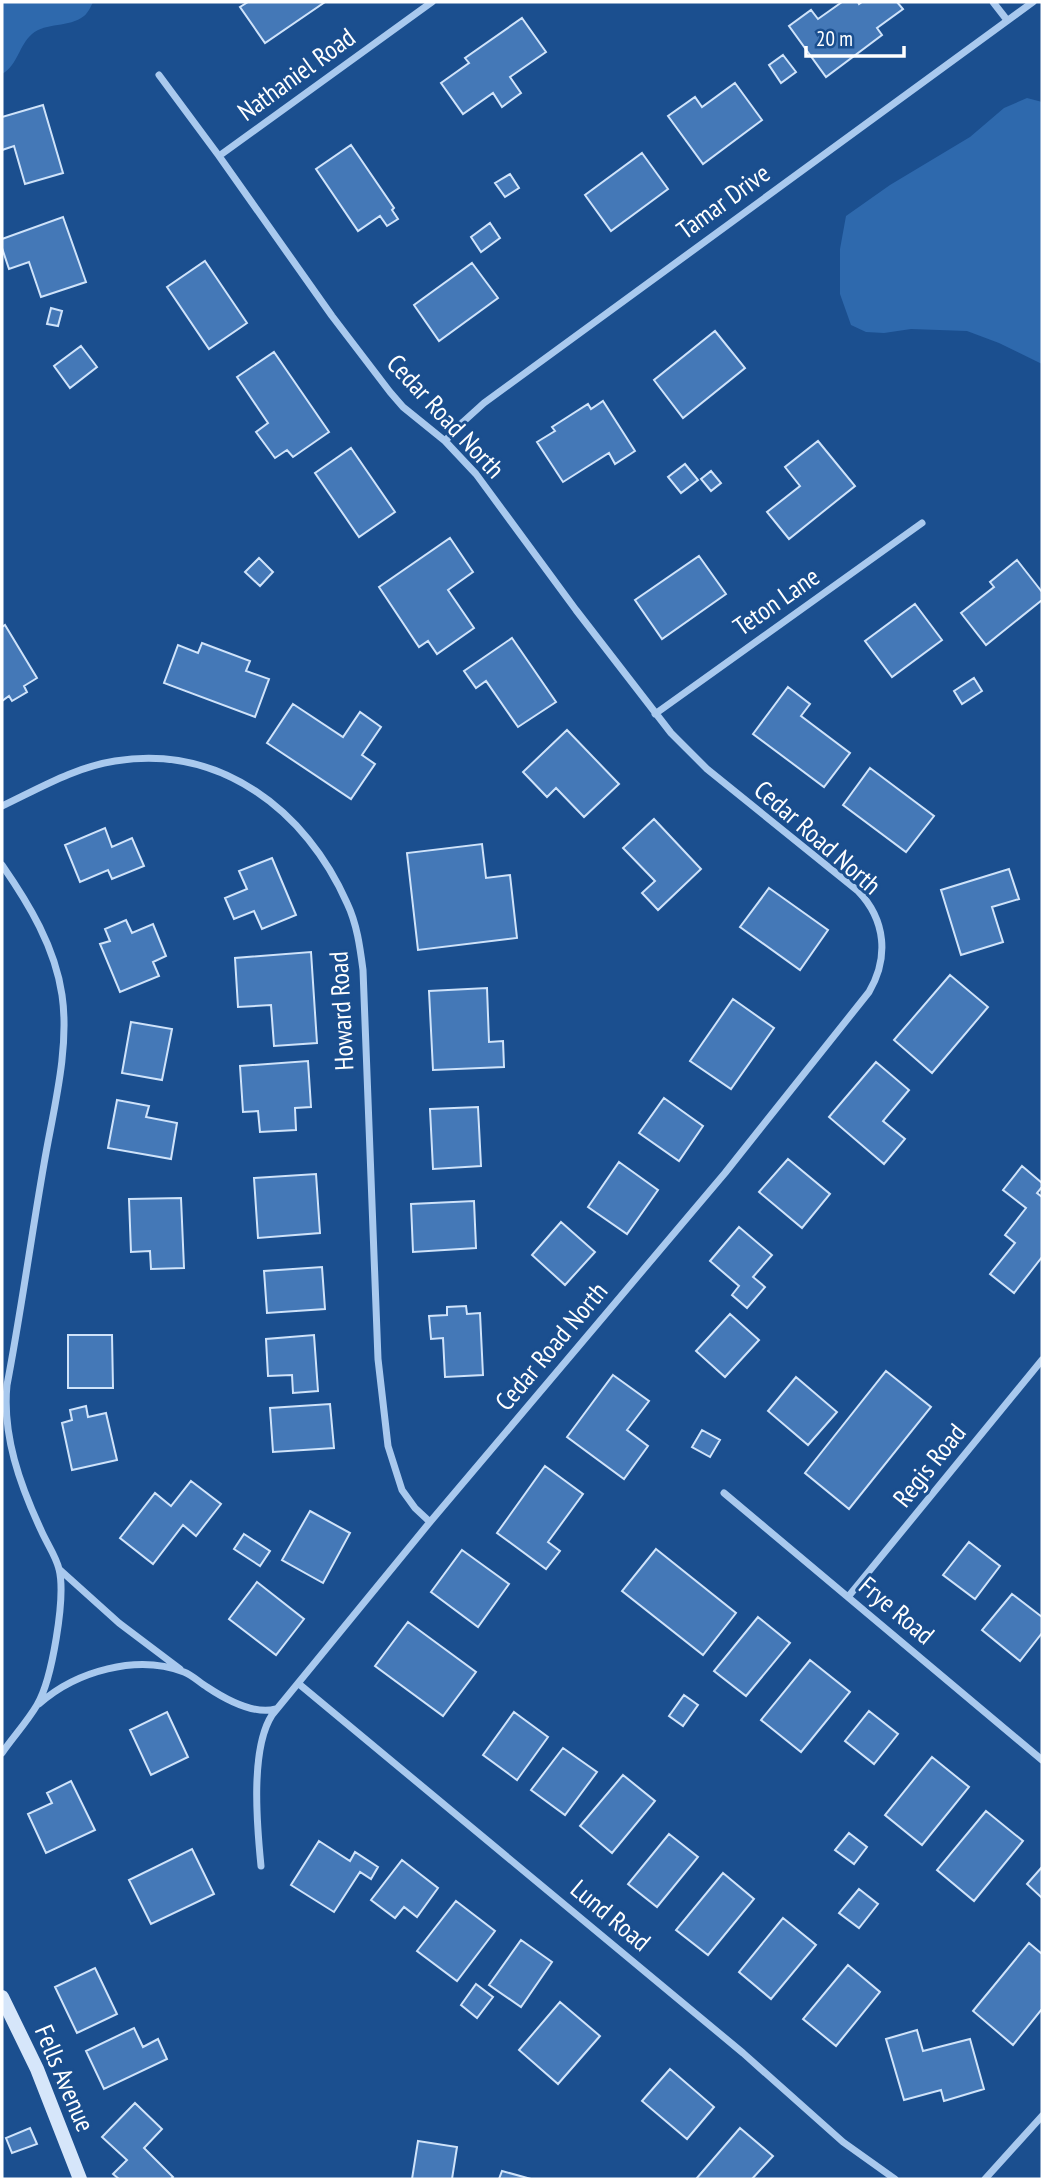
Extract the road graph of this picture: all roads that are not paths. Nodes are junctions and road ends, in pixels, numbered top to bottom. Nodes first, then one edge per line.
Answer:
1 (432, 2) edge
2 (993, 2) edge
3 (1033, 2) edge
4 (1007, 20) junction
5 (159, 75) dead end
6 (219, 156) junction
7 (445, 442) junction
8 (922, 523) dead end
9 (654, 714) junction
10 (2, 806) edge
11 (2, 865) edge
12 (1042, 1360) edge
13 (4, 1384) edge
14 (724, 1493) dead end
15 (430, 1522) junction
16 (59, 1569) junction
17 (848, 1597) junction
18 (186, 1672) junction
19 (299, 1684) junction
20 (37, 1706) junction
21 (277, 1709) junction
22 (2, 1753) edge
23 (1042, 1760) edge
24 (261, 1866) dead end
25 (2, 1997) edge
26 (1042, 2116) edge
27 (80, 2179) edge
28 (895, 2179) edge
29 (985, 2179) edge

1 - 6 street, Nathaniel Road
2 - 4 street
3 - 4 street, Tamar Drive
4 - 7 street, Tamar Drive
5 - 6 street, Cedar Road North
6 - 7 street, Cedar Road North
7 - 9 street, Cedar Road North
8 - 9 street, Teton Lane
9 - 15 street, Cedar Road North
10 - 15 street, Howard Road
11 - 13 street
12 - 17 street, Regis Road
13 - 16 street
14 - 17 street, Frye Road
15 - 19 street, Cedar Road North
16 - 18 street
16 - 20 street
17 - 23 street, Frye Road
18 - 20 street
18 - 21 street
19 - 21 street, Cedar Road North
19 - 28 street, Lund Road
20 - 22 street
21 - 24 street, Cedar Road North
25 - 27 street, Fells Avenue
26 - 29 street

